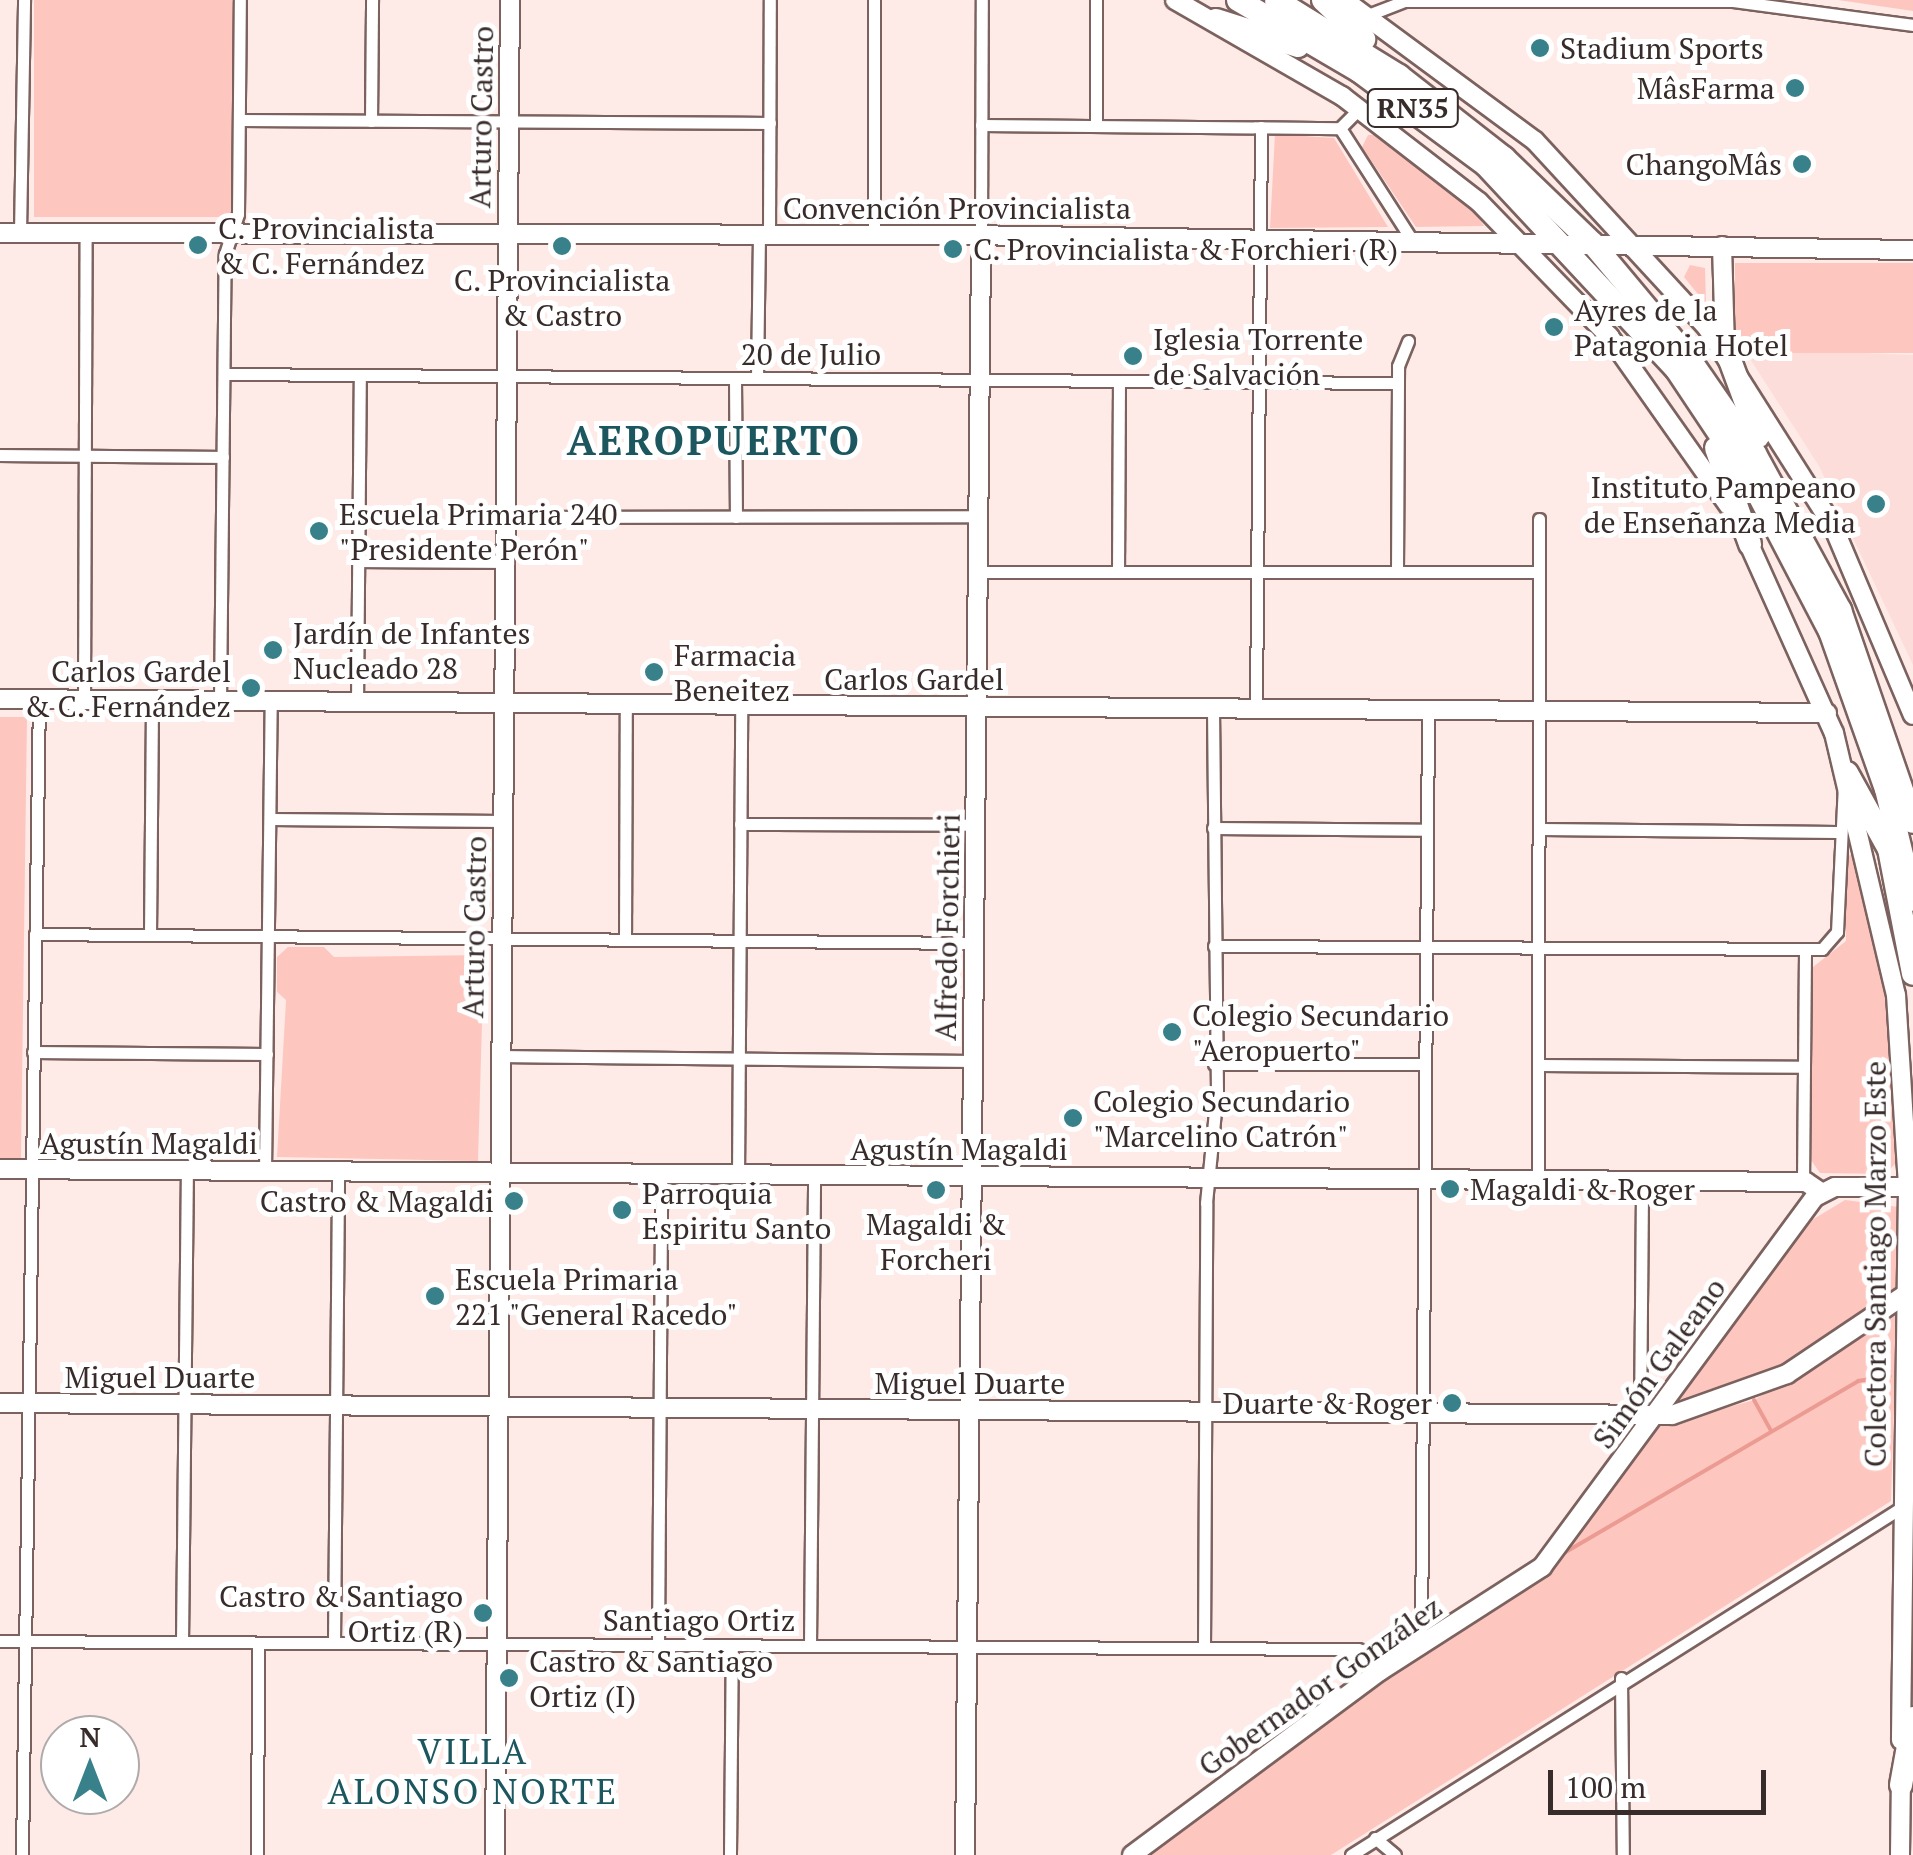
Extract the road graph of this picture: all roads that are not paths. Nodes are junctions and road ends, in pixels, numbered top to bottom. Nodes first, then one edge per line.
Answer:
1 (24, 0) edge
2 (240, 0) edge
3 (372, 0) edge
4 (510, 0) edge
5 (770, 0) edge
6 (874, 0) edge
7 (982, 0) edge
8 (1096, 0) edge
9 (1175, 0) edge
10 (1238, 0) edge
11 (1276, 0) edge
12 (1323, 0) edge
13 (1344, 0) edge
14 (1488, 1) edge
15 (1733, 1) edge
16 (1368, 15) junction
17 (1216, 20) junction
18 (1913, 26) edge
19 (1360, 108) junction
20 (239, 120) junction
21 (371, 121) junction
22 (508, 122) junction
23 (770, 123) junction
24 (981, 125) junction
25 (1096, 126) junction
26 (1261, 127) junction
27 (1340, 128) junction
28 (1450, 137) junction
29 (1521, 174) junction
30 (0, 233) edge
31 (20, 233) junction
32 (86, 234) junction
33 (230, 234) junction
34 (507, 234) junction
35 (764, 234) junction
36 (874, 235) junction
37 (980, 235) junction
38 (1260, 238) junction
39 (1412, 240) junction
40 (1521, 242) junction
41 (1567, 243) junction
42 (1593, 244) junction
43 (1637, 245) junction
44 (1722, 246) junction
45 (1913, 250) edge
46 (1622, 302) junction
47 (1408, 341) dead end
48 (1727, 352) junction
49 (224, 374) junction
50 (360, 375) junction
51 (506, 376) junction
52 (735, 378) junction
53 (757, 378) junction
54 (979, 380) junction
55 (1119, 381) junction
56 (1259, 382) junction
57 (1398, 383) junction
58 (0, 455) edge
59 (85, 456) junction
60 (223, 457) junction
61 (736, 516) junction
62 (978, 516) junction
63 (506, 517) junction
64 (1539, 519) dead end
65 (1750, 544) junction
66 (358, 560) junction
67 (506, 562) junction
68 (978, 572) junction
69 (1118, 572) junction
70 (1257, 572) junction
71 (1397, 572) junction
72 (1533, 572) junction
73 (1826, 583) junction
74 (0, 699) edge
75 (39, 699) junction
76 (84, 700) junction
77 (152, 700) junction
78 (220, 701) junction
79 (271, 701) junction
80 (357, 702) junction
81 (505, 703) junction
82 (626, 704) junction
83 (741, 705) junction
84 (976, 706) junction
85 (1213, 708) junction
86 (1256, 709) junction
87 (1428, 710) junction
88 (1539, 711) junction
89 (1827, 713) junction
90 (1913, 715) edge
91 (1882, 720) junction
92 (1847, 773) junction
93 (1913, 786) edge
94 (270, 819) junction
95 (503, 821) junction
96 (1913, 822) edge
97 (740, 824) junction
98 (975, 825) junction
99 (1213, 828) junction
100 (1541, 829) junction
101 (1427, 830) junction
102 (1837, 832) junction
103 (1913, 900) edge
104 (35, 934) junction
105 (150, 935) junction
106 (268, 936) junction
107 (501, 939) junction
108 (625, 940) junction
109 (740, 941) junction
110 (974, 943) junction
111 (1214, 946) junction
112 (1426, 948) junction
113 (1540, 948) junction
114 (1805, 951) junction
115 (1913, 974) edge
116 (34, 1052) junction
117 (267, 1054) junction
118 (500, 1056) junction
119 (738, 1058) junction
120 (973, 1060) junction
121 (1214, 1064) junction
122 (1425, 1064) junction
123 (1539, 1065) junction
124 (1804, 1067) junction
125 (0, 1169) edge
126 (32, 1170) junction
127 (187, 1171) junction
128 (265, 1171) junction
129 (338, 1172) junction
130 (498, 1173) junction
131 (661, 1174) junction
132 (738, 1174) junction
133 (814, 1175) junction
134 (972, 1176) junction
135 (1209, 1178) junction
136 (1424, 1180) junction
137 (1538, 1180) junction
138 (1642, 1181) junction
139 (1803, 1182) junction
140 (1910, 1188) edge
141 (1821, 1192) junction
142 (1906, 1294) junction
143 (0, 1403) edge
144 (28, 1403) junction
145 (184, 1404) junction
146 (336, 1406) junction
147 (497, 1407) junction
148 (660, 1408) junction
149 (812, 1409) junction
150 (970, 1410) junction
151 (1205, 1412) junction
152 (1422, 1414) junction
153 (1647, 1415) junction
154 (1904, 1506) junction
155 (1542, 1567) joint
156 (0, 1641) edge
157 (25, 1641) junction
158 (182, 1642) junction
159 (258, 1643) junction
160 (334, 1643) junction
161 (496, 1644) junction
162 (658, 1645) junction
163 (732, 1645) junction
164 (1421, 1645) junction
165 (810, 1646) junction
166 (967, 1647) junction
167 (1204, 1648) junction
168 (1396, 1660) junction
169 (1621, 1678) junction
170 (1913, 1718) edge
171 (1900, 1785) junction
172 (1375, 1838) junction
173 (22, 1855) edge
174 (258, 1855) edge
175 (495, 1855) edge
176 (730, 1855) edge
177 (965, 1855) edge
178 (1132, 1855) edge
179 (1351, 1855) edge
180 (1395, 1855) edge
181 (1623, 1855) edge
182 (1900, 1855) edge

1 - 31 street
2 - 20 street
3 - 21 street
4 - 22 street, Arturo Castro
5 - 23 street
6 - 36 street
7 - 24 street, Alfredo Forchieri
8 - 25 street
9 - 17 street, Colectora Santiago Marzo Este
10 - 28 highway, RN35
11 - 29 highway, RN35
12 - 29 highway
13 - 16 street
14 - 15 street
14 - 16 street
15 - 18 street
16 - 43 street
17 - 19 street, Colectora Santiago Marzo Este
17 - 28 highway
19 - 27 street
19 - 40 street, Colectora Santiago Marzo Este
20 - 21 street
20 - 33 street
21 - 22 street
22 - 23 street
22 - 34 street, Arturo Castro
23 - 35 street
24 - 25 street
24 - 37 street, Alfredo Forchieri
25 - 26 street
26 - 27 street
26 - 38 street
27 - 39 street
28 - 41 highway, RN35
29 - 42 highway, RN35
30 - 31 street, Convención Provincialista
31 - 32 street, Convención Provincialista
32 - 33 street, Convención Provincialista
32 - 59 street
33 - 34 street, Convención Provincialista
33 - 49 street
34 - 35 street, Convención Provincialista
34 - 51 street, Arturo Castro
35 - 36 street, Convención Provincialista
35 - 53 street
36 - 37 street, Convención Provincialista
37 - 38 street, Convención Provincialista
37 - 54 street, Alfredo Forchieri
38 - 39 street, Convención Provincialista
38 - 56 street
39 - 40 street, Convención Provincialista
40 - 41 street, Convención Provincialista
40 - 65 street, Colectora Santiago Marzo Este
41 - 42 street, Convención Provincialista
41 - 46 highway, RN35
42 - 43 street, Convención Provincialista
42 - 73 highway, RN35
43 - 44 street, Convención Provincialista
43 - 48 street
44 - 45 street, Convención Provincialista
44 - 48 street
46 - 65 highway
46 - 103 highway, RN35
47 - 57 street
48 - 73 highway
48 - 90 street
49 - 50 street, 20 de Julio
49 - 60 street
50 - 51 street, 20 de Julio
50 - 66 street
51 - 52 street, 20 de Julio
51 - 63 street, Arturo Castro
52 - 53 street, 20 de Julio
52 - 61 street
53 - 54 street, 20 de Julio
54 - 55 street, 20 de Julio
54 - 62 street, Alfredo Forchieri
55 - 56 street, 20 de Julio
55 - 69 street
56 - 57 street, 20 de Julio
56 - 70 street
57 - 71 street
58 - 59 street
59 - 60 street
59 - 76 street
60 - 78 street
61 - 62 street
61 - 63 street
62 - 68 street, Alfredo Forchieri
63 - 67 street, Arturo Castro
64 - 72 street
65 - 89 street, Colectora Santiago Marzo Este
66 - 67 street
66 - 80 street
67 - 81 street, Arturo Castro
68 - 69 street
68 - 84 street, Alfredo Forchieri
69 - 70 street
70 - 71 street
70 - 86 street
71 - 72 street
72 - 88 street
73 - 91 highway, RN35
74 - 75 street, Carlos Gardel
75 - 76 street, Carlos Gardel
75 - 104 street
76 - 77 street, Carlos Gardel
77 - 78 street, Carlos Gardel
77 - 105 street
78 - 79 street, Carlos Gardel
79 - 80 street, Carlos Gardel
79 - 94 street
80 - 81 street, Carlos Gardel
81 - 82 street, Carlos Gardel
81 - 95 street, Arturo Castro
82 - 83 street, Carlos Gardel
82 - 108 street
83 - 84 street, Carlos Gardel
83 - 97 street
84 - 85 street, Carlos Gardel
84 - 98 street, Alfredo Forchieri
85 - 86 street, Carlos Gardel
85 - 99 street
86 - 87 street, Carlos Gardel
87 - 88 street, Carlos Gardel
87 - 101 street
88 - 89 street, Carlos Gardel
88 - 100 street
89 - 92 street, Colectora Santiago Marzo Este
91 - 93 highway
91 - 96 highway, RN35
92 - 102 street
92 - 115 highway
92 - 140 street, Colectora Santiago Marzo Este
94 - 95 street
94 - 106 street
95 - 107 street, Arturo Castro
97 - 98 street
97 - 109 street
98 - 110 street, Alfredo Forchieri
99 - 101 street
99 - 111 street
100 - 102 street
100 - 113 street
101 - 112 street
102 - 114 street
104 - 105 street
104 - 116 street
105 - 106 street
106 - 107 street
106 - 117 street
107 - 108 street
107 - 118 street, Arturo Castro
108 - 109 street
109 - 110 street
109 - 119 street
110 - 120 street, Alfredo Forchieri
111 - 112 street
111 - 121 street
112 - 113 street
112 - 122 street
113 - 114 street
113 - 123 street
114 - 124 street
116 - 117 street
116 - 126 street
117 - 128 street
118 - 119 street
118 - 130 street, Arturo Castro
119 - 120 street
119 - 132 street
120 - 134 street, Alfredo Forchieri
121 - 122 street
121 - 135 street
122 - 136 street
123 - 124 street
123 - 137 street
124 - 139 street
125 - 126 street, Agustín Magaldi
126 - 127 street, Agustín Magaldi
126 - 144 street
127 - 128 street, Agustín Magaldi
127 - 145 street
128 - 129 street, Agustín Magaldi
129 - 130 street, Agustín Magaldi
129 - 146 street
130 - 131 street, Agustín Magaldi
130 - 147 street, Arturo Castro
131 - 132 street, Agustín Magaldi
131 - 148 street
132 - 133 street, Agustín Magaldi
133 - 134 street, Agustín Magaldi
133 - 149 street
134 - 135 street, Agustín Magaldi
134 - 150 street, Alfredo Forchieri
135 - 136 street, Agustín Magaldi
135 - 151 street
136 - 137 street, Agustín Magaldi
136 - 152 street
137 - 138 street, Agustín Magaldi
138 - 139 street, Agustín Magaldi
138 - 153 street
139 - 141 street, Agustín Magaldi
140 - 141 street
140 - 142 street, Colectora Santiago Marzo Este
141 - 153 street, Simón Galeano
142 - 153 street, Miguel Duarte
142 - 154 street, Colectora Santiago Marzo Este
143 - 144 street, Miguel Duarte
144 - 145 street, Miguel Duarte
144 - 157 street
145 - 146 street, Miguel Duarte
145 - 158 street
146 - 147 street, Miguel Duarte
146 - 160 street
147 - 148 street, Miguel Duarte
147 - 161 street, Arturo Castro
148 - 149 street, Miguel Duarte
148 - 162 street
149 - 150 street, Miguel Duarte
149 - 165 street
150 - 151 street, Miguel Duarte
150 - 166 street, Alfredo Forchieri
151 - 152 street, Miguel Duarte
151 - 167 street
152 - 153 street, Miguel Duarte
152 - 164 street
153 - 155 street, Simón Galeano
154 - 169 street
154 - 171 street, Colectora Santiago Marzo Este
155 - 164 street, Gobernador González
156 - 157 street, Santiago Ortiz
157 - 158 street, Santiago Ortiz
157 - 173 street
158 - 159 street, Santiago Ortiz
159 - 160 street, Santiago Ortiz
159 - 174 street
160 - 161 street, Santiago Ortiz
161 - 162 street, Santiago Ortiz
161 - 175 street, Arturo Castro
162 - 163 street, Santiago Ortiz
163 - 165 street, Santiago Ortiz
163 - 176 street
164 - 168 street, Gobernador González
165 - 166 street, Santiago Ortiz
166 - 167 street, Santiago Ortiz
166 - 177 street, Alfredo Forchieri
167 - 168 street, Santiago Ortiz
168 - 178 street, Gobernador González
169 - 172 street
169 - 181 street
170 - 171 highway
171 - 182 street, Colectora Santiago Marzo Este
172 - 179 street
172 - 180 street

